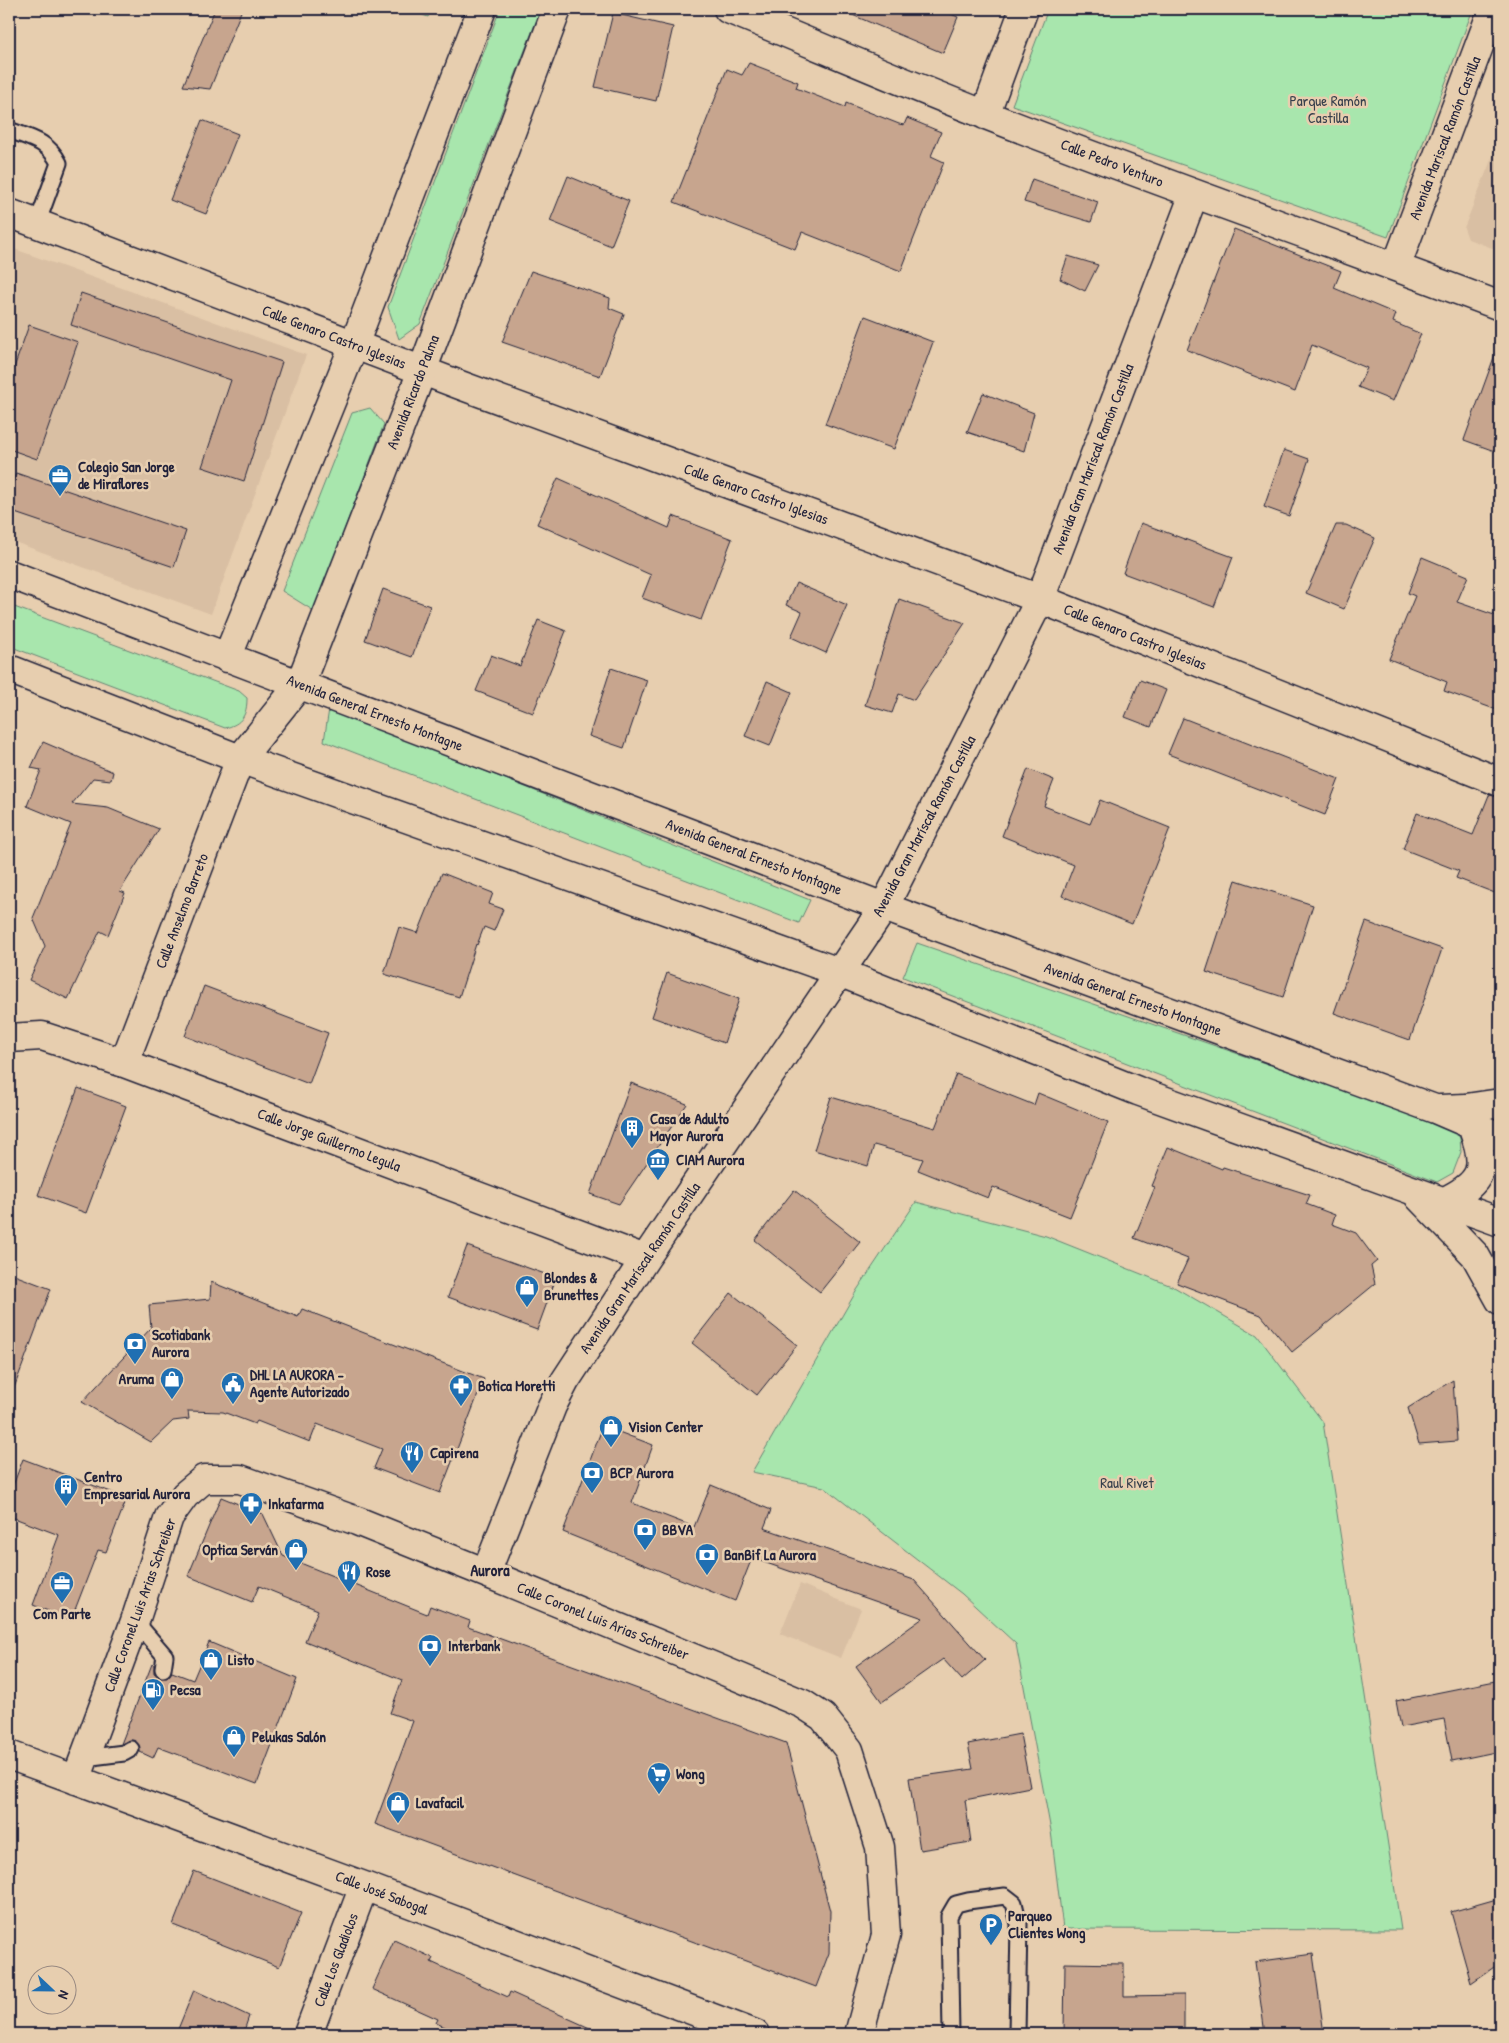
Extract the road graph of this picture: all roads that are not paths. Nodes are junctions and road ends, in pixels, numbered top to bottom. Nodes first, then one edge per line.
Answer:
1 (482, 9) edge
2 (557, 9) edge
3 (728, 9) edge
4 (1024, 9) edge
5 (1493, 9) edge
6 (985, 115) junction
7 (9, 130) edge
8 (1194, 194) junction
9 (9, 213) edge
10 (38, 224) junction
11 (1396, 267) junction
12 (1500, 306) edge
13 (354, 345) junction
14 (422, 371) junction
15 (9, 574) edge
16 (1040, 599) junction
17 (227, 658) junction
18 (9, 669) edge
19 (300, 684) junction
20 (240, 759) junction
21 (1500, 782) edge
22 (884, 907) junction
23 (839, 972) junction
24 (9, 1038) edge
25 (124, 1062) junction
26 (1500, 1102) edge
27 (1435, 1109) junction
28 (1472, 1126) junction
29 (1500, 1137) edge
30 (1413, 1190) junction
31 (1443, 1202) junction
32 (1500, 1222) edge
33 (645, 1259) junction
34 (1500, 1300) edge
35 (486, 1573) junction
36 (135, 1621) junction
37 (163, 1669) dead end
38 (131, 1749) dead end
39 (9, 1755) edge
40 (80, 1769) junction
41 (364, 1886) junction
42 (308, 2034) edge
43 (755, 2034) edge
44 (859, 2034) edge
45 (952, 2034) edge
46 (1017, 2034) edge

1 - 13 street
2 - 14 street, Avenida Ricardo Palma
3 - 6 street, Calle Pedro Venturo
4 - 6 street
5 - 11 street, Avenida Mariscal Ramón Castilla
6 - 8 street, Calle Pedro Venturo
7 - 10 lane
8 - 11 street, Calle Pedro Venturo
8 - 16 street, Avenida Gran Maríscal Ramón Castilla
9 - 10 street, Calle Genaro Castro Iglesias
10 - 13 street, Calle Genaro Castro Iglesias
11 - 12 street, Calle Pedro Venturo
13 - 14 street, Calle Genaro Castro Iglesias
13 - 17 street
14 - 16 street, Calle Genaro Castro Iglesias
14 - 19 street, Avenida Ricardo Palma
15 - 17 street, Avenida General Ernesto Montagne
16 - 21 street, Calle Genaro Castro Iglesias
16 - 22 street, Avenida Gran Maríscal Ramón Castilla
17 - 19 street, Avenida General Ernesto Montagne
18 - 20 street
19 - 20 street, Avenida Ricardo Palma
19 - 22 street, Avenida General Ernesto Montagne
20 - 23 street
20 - 25 street, Calle Anselmo Barreto
22 - 23 street, Avenida Gran Maríscal Ramón Castilla
22 - 27 street, Avenida General Ernesto Montagne
23 - 30 street
23 - 33 street, Avenida Gran Maríscal Ramón Castilla
24 - 25 street, Calle Jorge Guillermo Legula
25 - 33 street, Calle Jorge Guillermo Legula
26 - 27 street
27 - 28 street, Avenida General Ernesto Montagne
28 - 29 street, Avenida General Ernesto Montagne
28 - 31 street
30 - 31 street
30 - 34 street
31 - 32 street
33 - 35 street, Avenida Gran Maríscal Ramón Castilla
35 - 36 street, Calle Coronel Luis Arias Schreiber
35 - 44 street, Calle Coronel Luis Arias Schreiber
36 - 37 lane
36 - 40 street, Calle Coronel Luis Arias Schreiber
38 - 40 lane
39 - 40 street, Calle José Sabogal
40 - 41 street, Calle José Sabogal
41 - 42 street, Calle Los Gladiolos
41 - 43 street, Calle José Sabogal
45 - 46 lane

